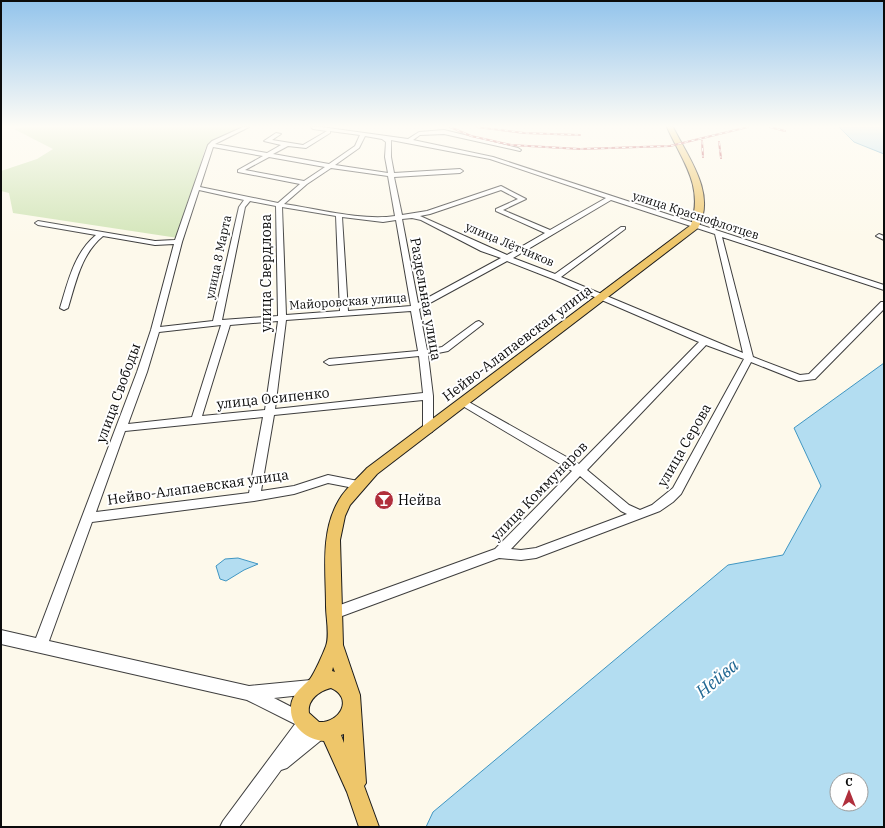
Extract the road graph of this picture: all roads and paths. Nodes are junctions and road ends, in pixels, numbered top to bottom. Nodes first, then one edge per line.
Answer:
1 (205, 166) edge
2 (249, 166) edge
3 (330, 166) joint
4 (390, 166) edge
5 (514, 166) edge
6 (689, 166) edge
7 (460, 171) dead end
8 (392, 175) junction
9 (305, 183) junction
10 (198, 188) junction
11 (610, 198) junction
12 (248, 199) junction
13 (279, 205) junction
14 (339, 214) junction
15 (412, 216) junction
16 (399, 217) junction
17 (38, 223) dead end
18 (695, 226) junction
19 (623, 228) dead end
20 (550, 233) junction
21 (102, 234) junction
22 (718, 234) junction
23 (178, 242) junction
24 (507, 258) junction
25 (556, 277) junction
26 (884, 288) edge
27 (603, 297) junction
28 (884, 304) edge
29 (64, 308) dead end
30 (414, 308) junction
31 (344, 314) junction
32 (282, 319) junction
33 (221, 323) junction
34 (479, 324) dead end
35 (155, 330) junction
36 (705, 341) junction
37 (423, 353) junction
38 (749, 358) junction
39 (329, 362) dead end
40 (428, 396) junction
41 (464, 403) dead end
42 (269, 413) junction
43 (196, 420) junction
44 (121, 428) junction
45 (428, 429) junction
46 (580, 470) junction
47 (359, 485) junction
48 (254, 497) junction
49 (638, 514) junction
50 (87, 518) junction
51 (499, 553) junction
52 (334, 613) junction
53 (1, 637) edge
54 (335, 645) junction
55 (40, 646) junction
56 (314, 685) junction
57 (249, 693) junction
58 (351, 701) junction
59 (314, 727) junction
60 (356, 790) junction
61 (229, 827) edge
62 (369, 827) edge

1 - 10 street, улица Свободы
2 - 9 street
3 - 8 street
3 - 9 street, улица Свердлова
4 - 8 street, Раздельная улица
5 - 11 street, улица Краснофлотцев
6 - 18 main road
7 - 8 street
8 - 16 street, Раздельная улица
9 - 13 street, улица Свердлова
10 - 12 street, улица Лётчиков
10 - 23 street, улица Свободы
11 - 18 street, улица Краснофлотцев
11 - 20 street, Майоровская улица
12 - 13 street, улица Лётчиков
12 - 33 street, улица 8 Марта
13 - 14 street, улица Лётчиков
13 - 32 street, улица Свердлова
14 - 16 street, улица Лётчиков
14 - 31 street
15 - 16 street, улица Лётчиков
15 - 20 street
15 - 24 street, улица Лётчиков
16 - 30 street, Раздельная улица
17 - 21 street
18 - 22 street, улица Краснофлотцев
18 - 27 main road, Нейво-Алапаевская улица
19 - 25 street
20 - 24 street, Майоровская улица
21 - 23 street
21 - 29 street
22 - 26 street, улица Краснофлотцев
22 - 38 street
23 - 35 street, улица Свободы
24 - 25 street, улица Лётчиков
24 - 30 street, Майоровская улица
25 - 27 street, улица Лётчиков
27 - 36 street, улица Лётчиков
27 - 45 main road, Нейво-Алапаевская улица
28 - 38 street, улица Лётчиков
30 - 31 street, Майоровская улица
30 - 37 street, Раздельная улица
31 - 32 street, Майоровская улица
32 - 33 street, Майоровская улица
32 - 42 street, улица Свердлова
33 - 35 street, Майоровская улица
33 - 43 street, улица 8 Марта
34 - 37 street
35 - 44 street, улица Свободы
36 - 38 street, улица Лётчиков
36 - 46 street, улица Коммунаров
37 - 39 street
37 - 40 street, Раздельная улица
38 - 49 street, улица Серова
40 - 42 street, улица Осипенко
40 - 45 street, Раздельная улица
41 - 46 street
42 - 43 street, улица Осипенко
42 - 48 street, улица Свердлова
43 - 44 street, улица Осипенко
44 - 50 street, улица Свободы
45 - 47 main road, Нейво-Алапаевская улица
46 - 49 street
46 - 51 street, улица Коммунаров
47 - 48 street, Нейво-Алапаевская улица
47 - 52 main road, Нейво-Алапаевская улица
48 - 50 street, Нейво-Алапаевская улица
49 - 51 street, улица Серова
50 - 55 street, улица Свободы
51 - 52 street, улица Коммунаров
52 - 54 main road, Нейво-Алапаевская улица
53 - 55 street
54 - 56 main road
54 - 58 main road
55 - 57 street
56 - 57 street
56 - 58 main road
56 - 59 main road
57 - 59 street
58 - 59 main road
58 - 60 main road
59 - 60 main road
59 - 61 street
60 - 62 main road

